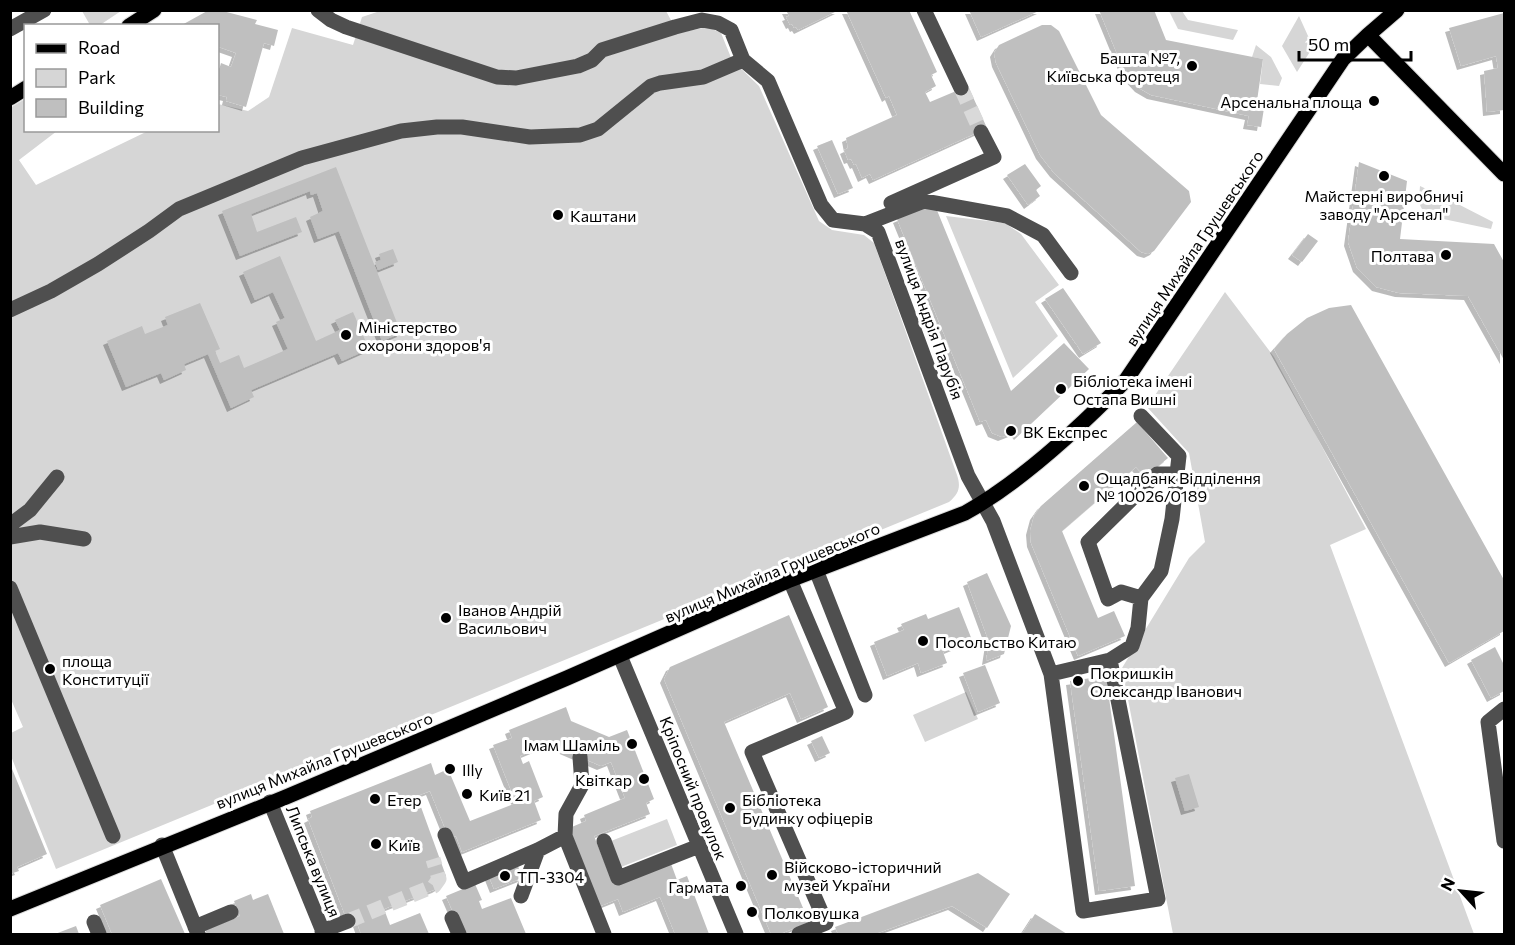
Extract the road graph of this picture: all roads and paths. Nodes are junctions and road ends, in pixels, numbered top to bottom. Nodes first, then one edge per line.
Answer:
1 (44, 10) edge
2 (154, 10) edge
3 (318, 10) edge
4 (714, 10) edge
5 (924, 10) edge
6 (1398, 10) edge
7 (702, 21) junction
8 (132, 24) edge
9 (11, 27) edge
10 (1368, 35) junction
11 (743, 60) junction
12 (961, 88) tunnel mouth
13 (24, 89) edge
14 (10, 98) edge
15 (981, 132) tunnel mouth
16 (1504, 174) edge
17 (858, 224) junction
18 (1071, 273) dead end
19 (10, 310) edge
20 (1141, 416) dead end
21 (1177, 474) junction
22 (57, 477) dead end
23 (983, 503) junction
24 (10, 525) edge
25 (10, 537) edge
26 (84, 539) dead end
27 (816, 570) junction
28 (790, 580) junction
29 (10, 588) edge
30 (1142, 598) junction
31 (620, 656) junction
32 (1110, 660) junction
33 (1051, 674) junction
34 (865, 694) dead end
35 (1504, 709) edge
36 (580, 757) dead end
37 (270, 802) junction
38 (445, 835) dead end
39 (113, 836) dead end
40 (565, 836) junction
41 (604, 841) dead end
42 (1504, 842) edge
43 (162, 845) junction
44 (699, 846) junction
45 (538, 850) junction
46 (521, 896) dead end
47 (10, 909) edge
48 (231, 912) dead end
49 (452, 918) dead end
50 (348, 921) tunnel mouth
51 (196, 931) edge
52 (323, 933) edge
53 (459, 934) edge
54 (604, 934) edge
55 (736, 934) edge
56 (799, 934) edge

1 - 9 street
2 - 8 main road
3 - 7 street, вулиця Андрія Парубія
4 - 7 street
5 - 12 street
6 - 10 main road, вулиця Михайла Грушевського
7 - 11 street, вулиця Андрія Парубія
10 - 16 main road
10 - 23 main road, вулиця Михайла Грушевського
11 - 17 street, вулиця Андрія Парубія
11 - 19 street
13 - 14 main road
15 - 17 street
17 - 18 street
17 - 23 street, вулиця Андрія Парубія
20 - 21 street
21 - 30 street
21 - 30 street
22 - 24 street
23 - 27 main road, вулиця Михайла Грушевського
23 - 33 street, вулиця Андрія Парубія
25 - 26 street
27 - 28 main road, вулиця Михайла Грушевського
27 - 34 street
28 - 31 main road, вулиця Михайла Грушевського
28 - 56 street
29 - 39 street
30 - 32 street
31 - 37 main road, вулиця Михайла Грушевського
31 - 44 street, Кріпосний провулок
32 - 33 street
32 - 33 street, вулиця Андрія Парубія
35 - 42 street
36 - 40 street
37 - 43 main road, вулиця Михайла Грушевського
37 - 52 street, Липська вулиця
38 - 45 street
40 - 45 street
40 - 54 street
41 - 44 street
43 - 47 main road, вулиця Михайла Грушевського
43 - 51 street
44 - 55 street, Кріпосний провулок
45 - 46 street
48 - 51 street
49 - 53 street
50 - 52 street

